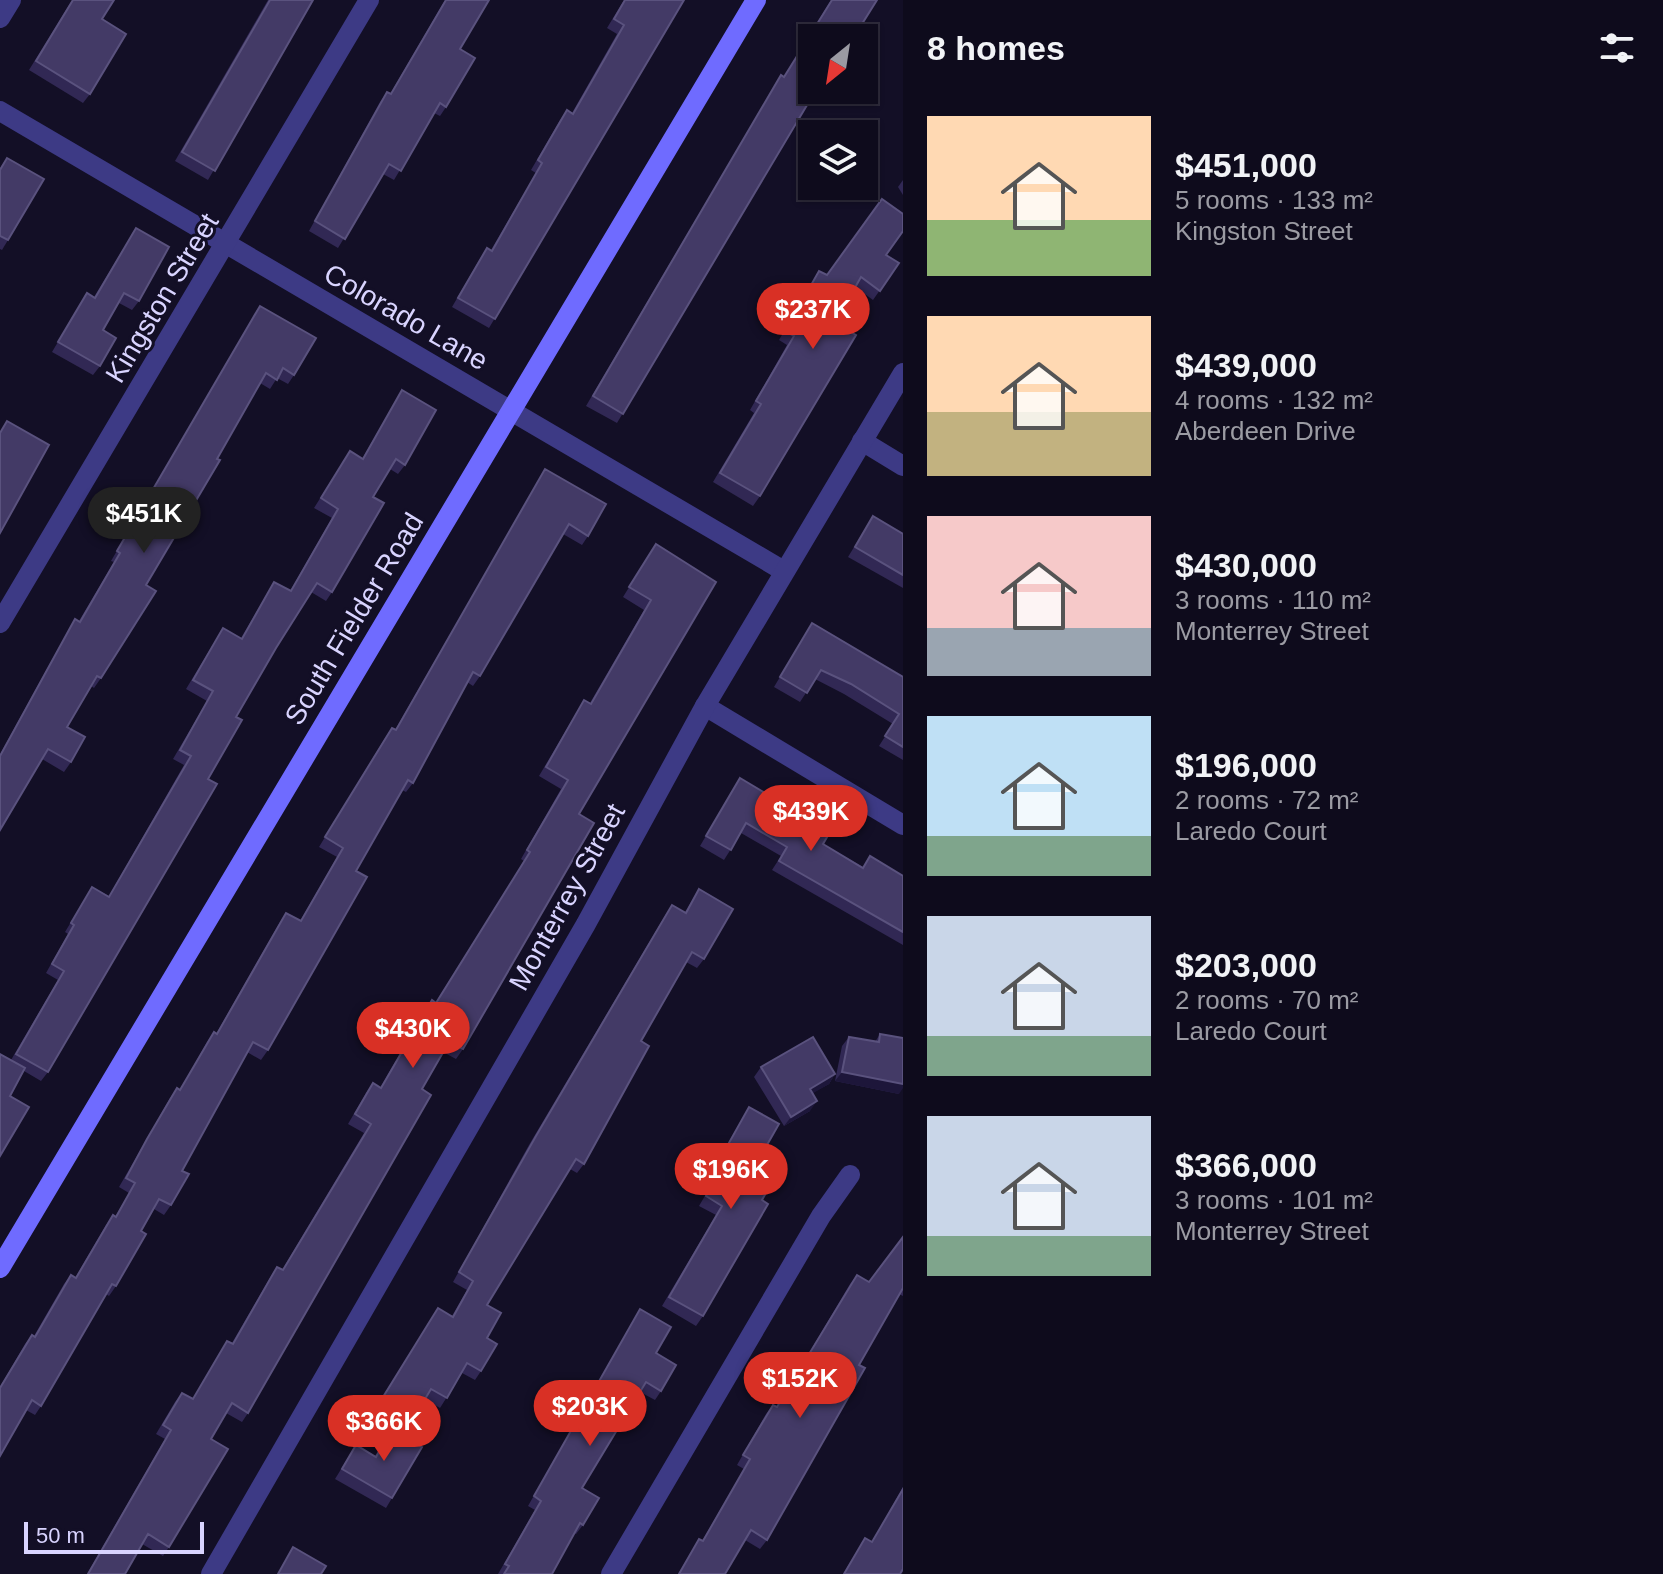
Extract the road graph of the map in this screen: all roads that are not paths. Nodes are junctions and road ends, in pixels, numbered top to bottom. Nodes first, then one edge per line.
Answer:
1 (11, 0) edge
2 (369, 0) edge
3 (756, 0) edge
4 (0, 18) edge
5 (0, 111) edge
6 (227, 244) junction
7 (903, 373) edge
8 (511, 411) junction
9 (862, 441) junction
10 (903, 466) edge
11 (784, 571) junction
12 (0, 623) edge
13 (705, 706) junction
14 (903, 825) edge
15 (850, 1175) dead end
16 (0, 1268) edge
17 (211, 1574) edge
18 (611, 1574) edge

1 - 4 street
2 - 6 street, Kingston Street
3 - 8 street, South Fielder Road
5 - 6 street, Colorado Lane
6 - 8 street, Colorado Lane
6 - 12 street, Kingston Street
7 - 9 street, Monterrey Street
8 - 11 street, Colorado Lane
8 - 16 street, South Fielder Road
9 - 10 street
9 - 11 street, Monterrey Street
11 - 13 street, Monterrey Street
13 - 14 street
13 - 17 street, Monterrey Street
15 - 18 street

